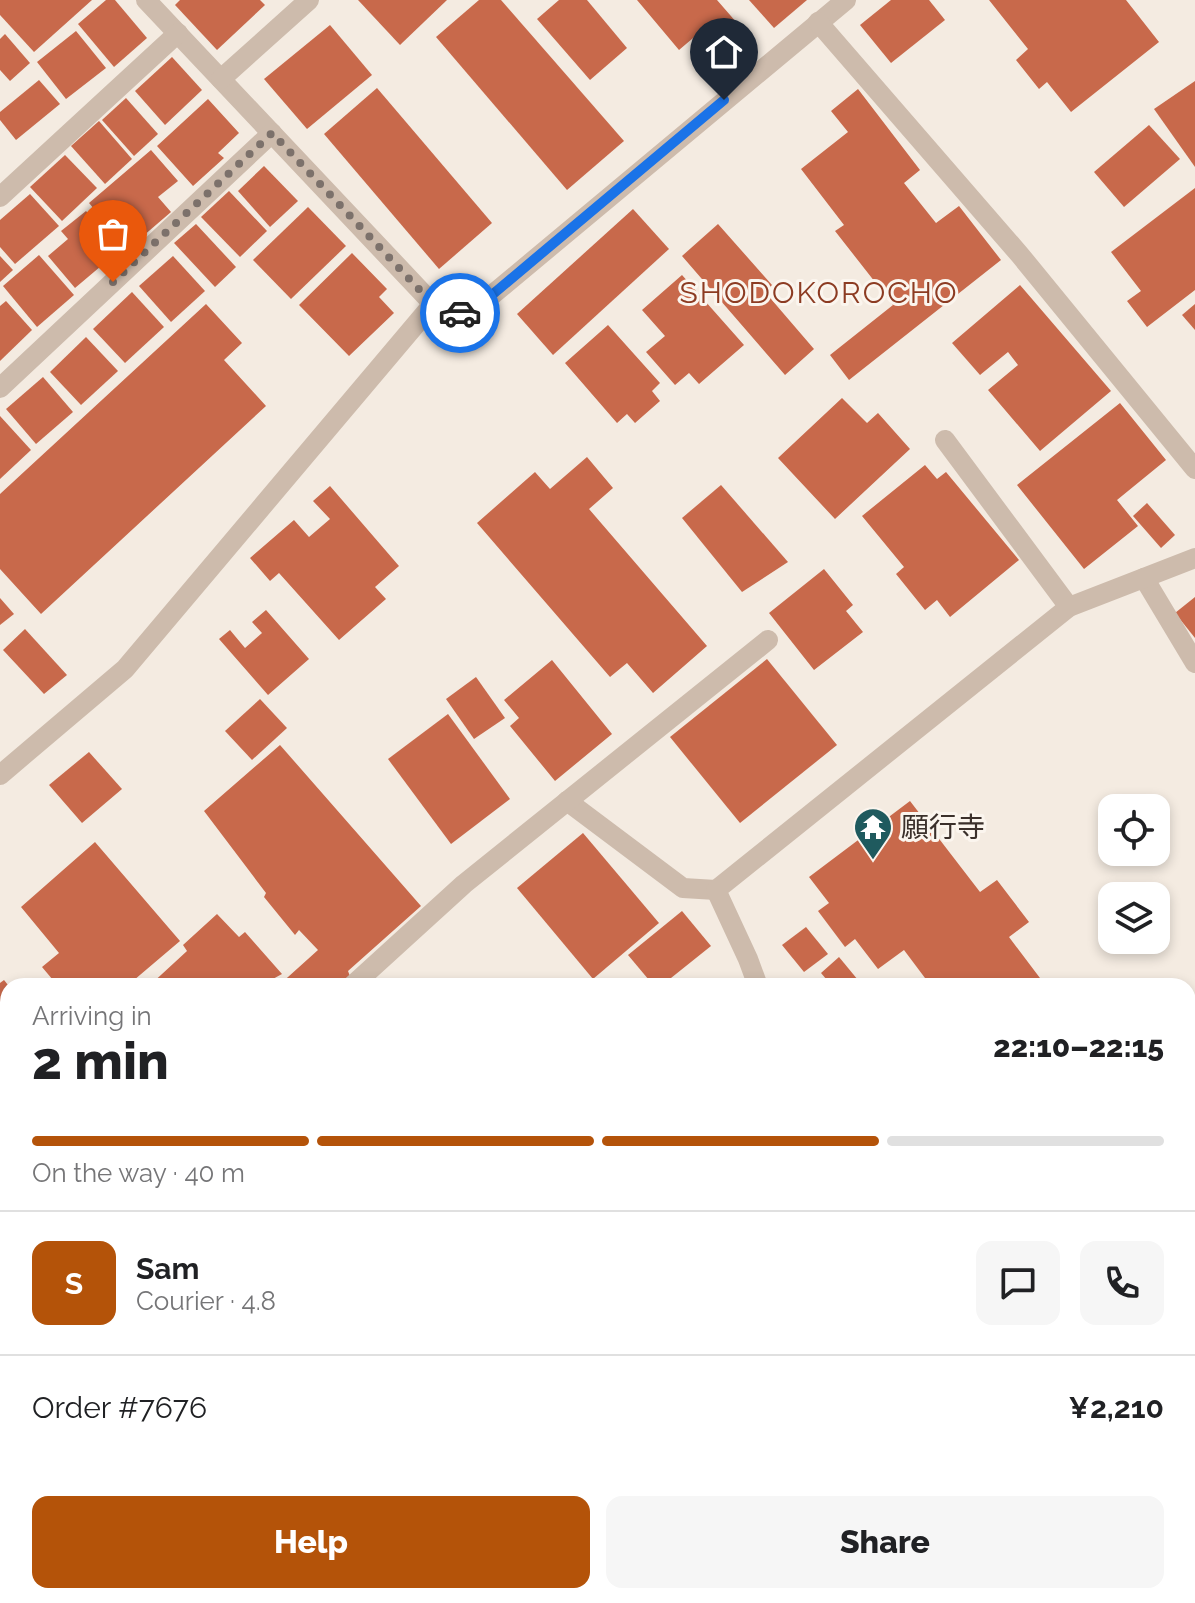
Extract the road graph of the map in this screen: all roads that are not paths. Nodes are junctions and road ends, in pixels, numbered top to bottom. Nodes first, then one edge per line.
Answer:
1 (146, 0) edge
2 (309, 0) edge
3 (846, 0) edge
4 (818, 22) junction
5 (178, 33) junction
6 (221, 79) junction
7 (272, 133) junction
8 (0, 197) edge
9 (433, 304) junction
10 (0, 388) edge
11 (945, 440) dead end
12 (1195, 469) edge
13 (1195, 558) edge
14 (1144, 578) junction
15 (1069, 607) junction
16 (768, 640) dead end
17 (1195, 663) edge
18 (0, 775) edge
19 (567, 801) junction
20 (716, 890) junction
21 (361, 978) edge
22 (755, 978) edge

1 - 5 street
2 - 6 street
3 - 4 street
4 - 9 street
4 - 12 street
5 - 6 street
5 - 8 street
6 - 7 street
7 - 9 street
7 - 10 street
9 - 18 street
11 - 15 street
13 - 14 street
14 - 15 street
14 - 17 street
15 - 20 street
16 - 19 street
19 - 20 street
19 - 21 street
20 - 22 street

